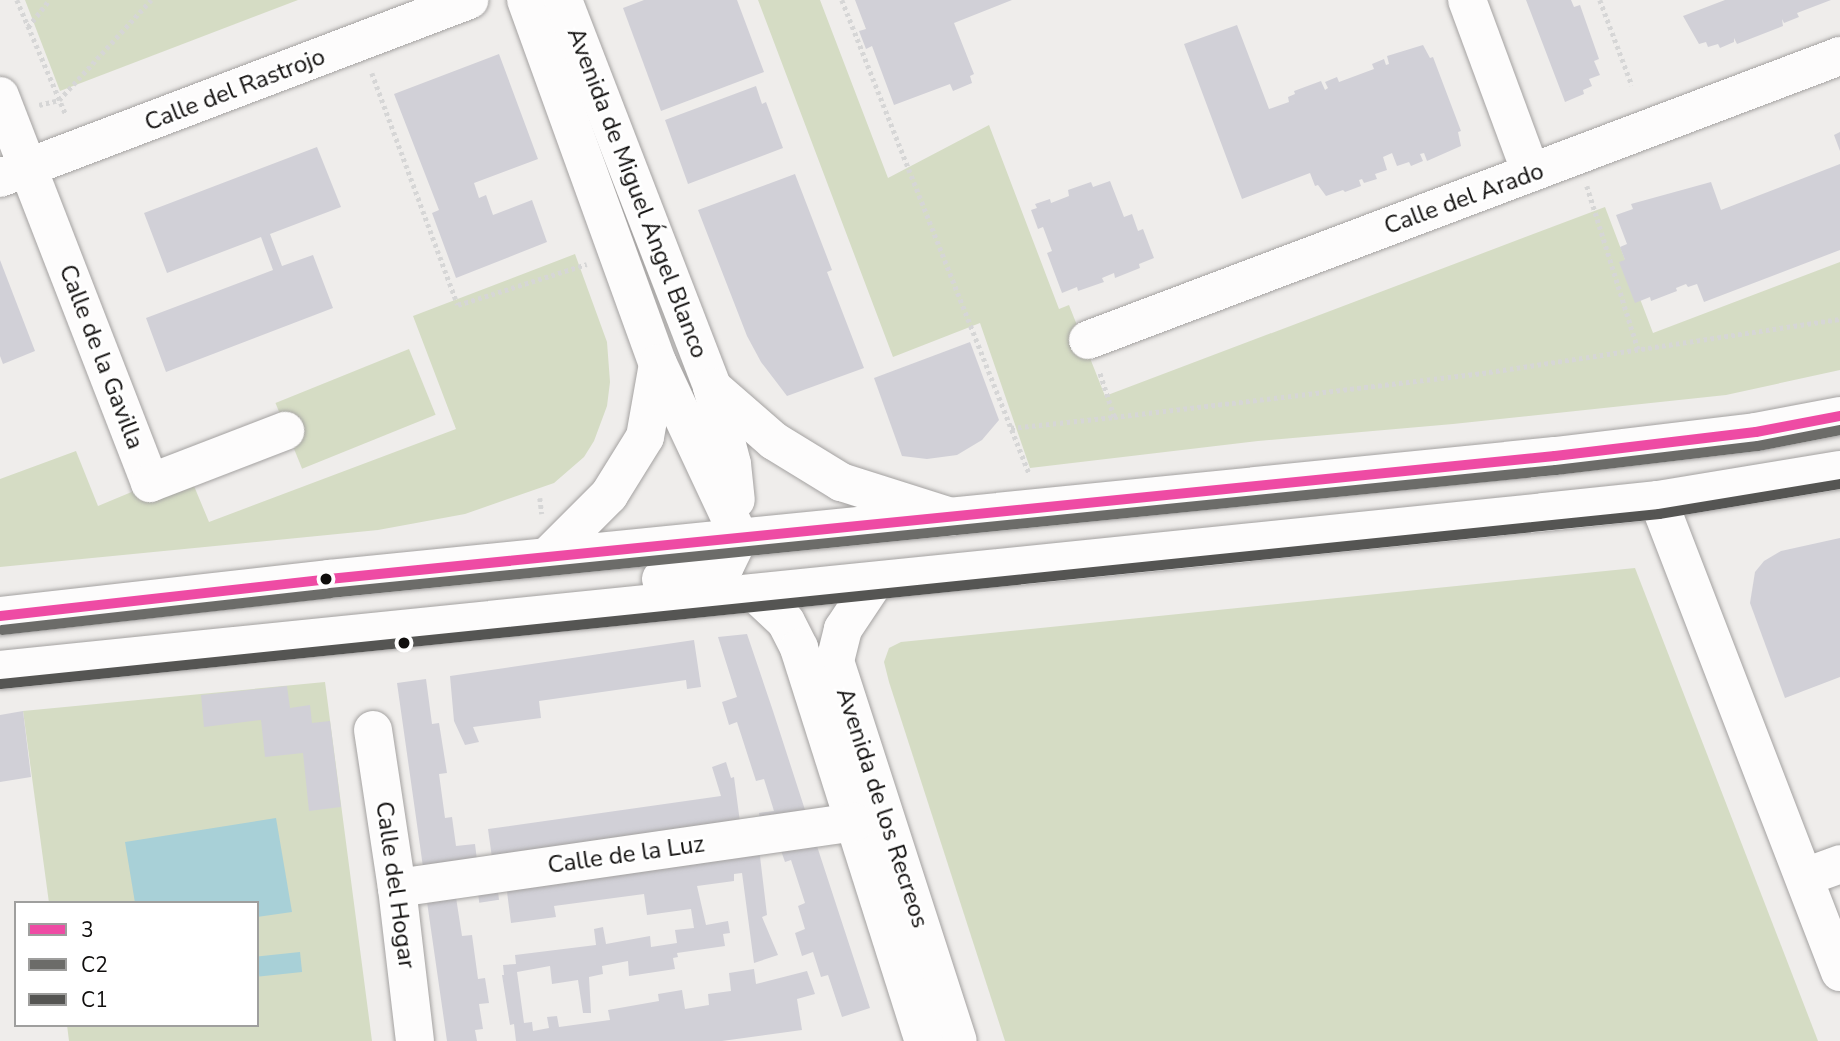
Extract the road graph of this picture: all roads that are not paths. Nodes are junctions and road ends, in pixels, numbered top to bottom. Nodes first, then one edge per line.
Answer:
1 (470, 0) edge
2 (526, 0) edge
3 (563, 0) edge
4 (1467, 0) edge
5 (1840, 57) edge
6 (3, 105) edge
7 (14, 173) edge
8 (1531, 173) junction
9 (1088, 340) road end
10 (659, 364) junction
11 (712, 387) junction
12 (1840, 416) edge
13 (285, 432) dead end
14 (1756, 432) junction
15 (1555, 456) junction
16 (1840, 470) edge
17 (1658, 500) junction
18 (951, 517) junction
19 (739, 537) junction
20 (547, 557) junction
21 (875, 581) junction
22 (755, 593) junction
23 (0, 616) edge
24 (137, 656) junction
25 (0, 670) edge
26 (373, 730) dead end
27 (854, 821) junction
28 (1840, 864) edge
29 (1805, 877) junction
30 (397, 888) junction
31 (1840, 972) edge
32 (415, 1041) edge
33 (924, 1041) edge
34 (958, 1041) edge

1 - 7 street, Calle del Rastrojo
2 - 10 street, Avenida de Miguel Ángel Blanco
3 - 11 street, Avenida de Miguel Ángel Blanco
4 - 8 street
5 - 8 street, Calle del Arado
6 - 7 street, Calle de la Gavilla
7 - 13 street, Calle de la Gavilla
8 - 9 street, Calle del Arado
10 - 19 street, Avenida de Miguel Ángel Blanco
10 - 20 street, Avenida de Miguel Ángel Blanco
11 - 18 street, Avenida de Miguel Ángel Blanco
11 - 19 street, Avenida de Miguel Ángel Blanco
12 - 14 street
14 - 15 street
14 - 17 street
15 - 17 street
15 - 18 street
16 - 17 street
17 - 21 street
17 - 29 street
18 - 19 street
19 - 20 street
19 - 21 street
19 - 24 street
20 - 23 street
21 - 22 street
21 - 34 street, Avenida de los Recreos
22 - 24 street
22 - 27 street, Avenida de los Recreos
24 - 25 street
26 - 30 street, Calle del Hogar
27 - 30 street, Calle de la Luz
27 - 33 street, Avenida de los Recreos
28 - 29 street
29 - 31 street
30 - 32 street, Calle del Hogar

